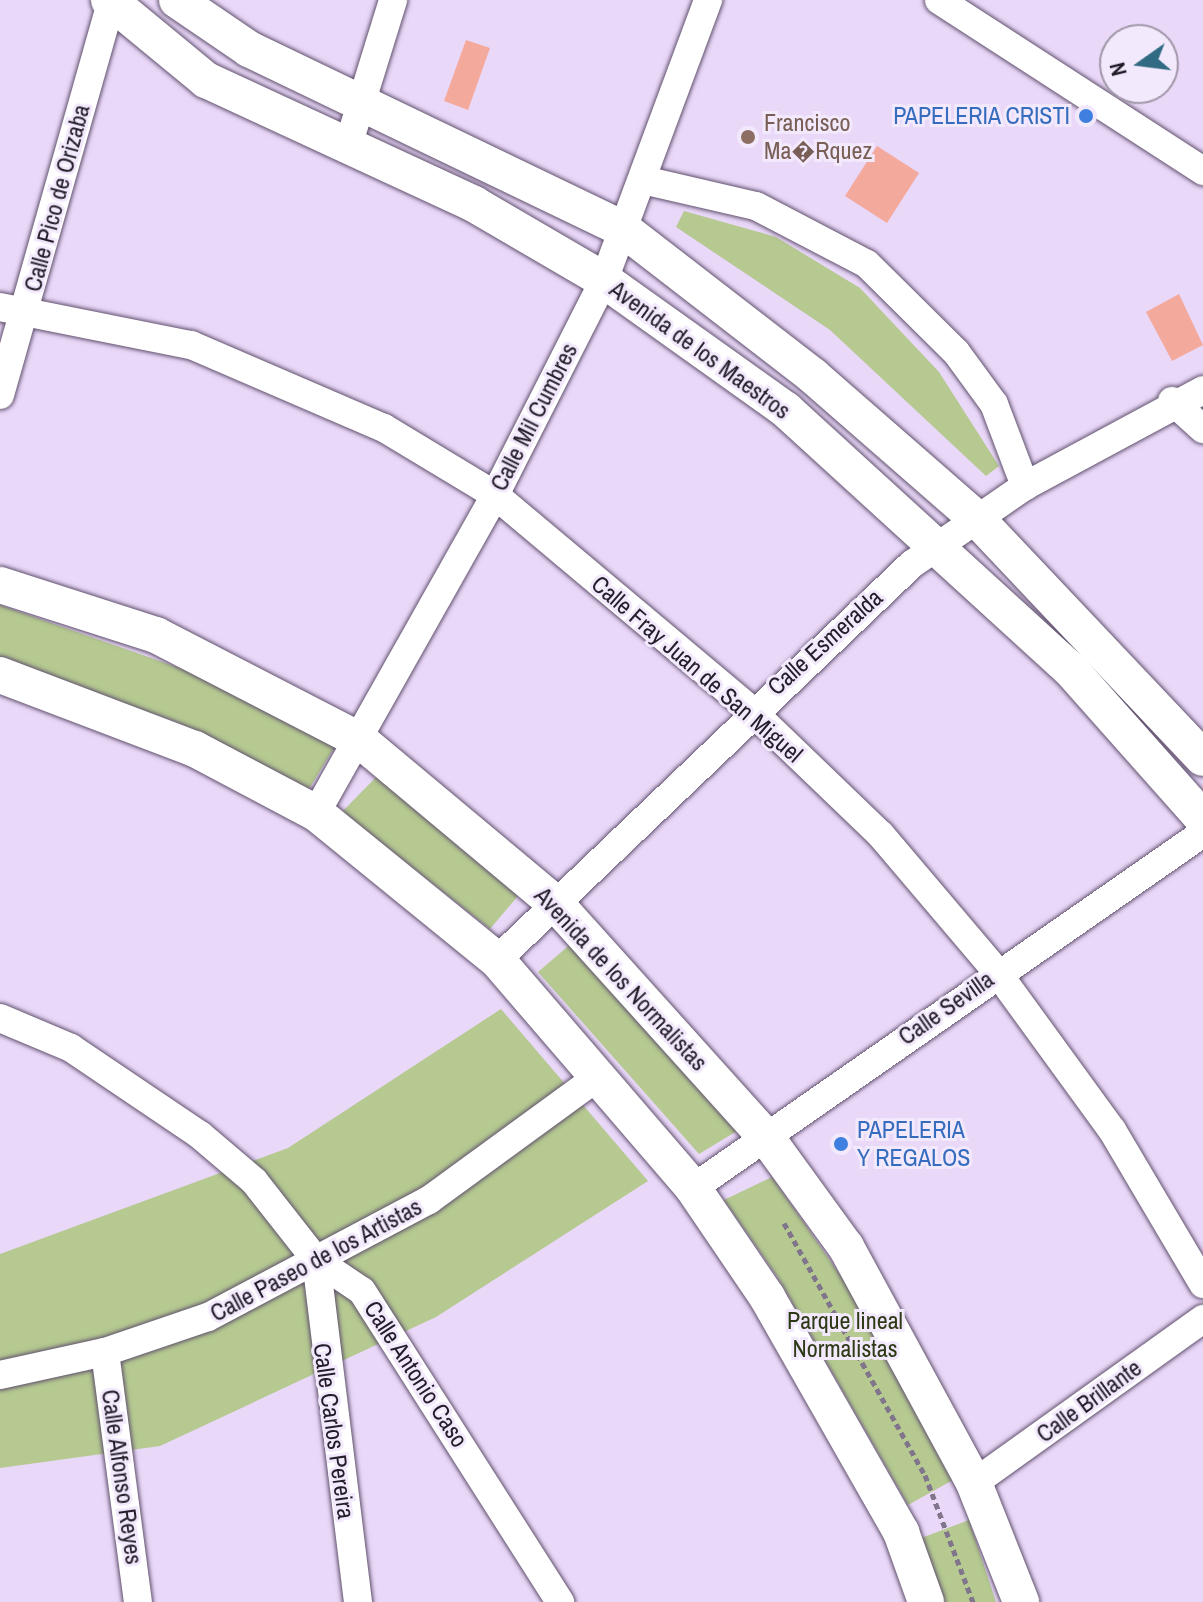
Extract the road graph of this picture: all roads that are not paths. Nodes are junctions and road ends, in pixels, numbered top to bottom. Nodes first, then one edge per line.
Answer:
1 (177, 0) edge
2 (393, 0) edge
3 (708, 0) edge
4 (939, 0) edge
5 (111, 1) edge
6 (361, 103) junction
7 (347, 149) junction
8 (1203, 171) edge
9 (643, 180) junction
10 (623, 229) junction
11 (604, 280) junction
12 (13, 308) edge
13 (1203, 390) edge
14 (0, 395) edge
15 (1172, 401) junction
16 (1203, 429) edge
17 (1025, 486) junction
18 (495, 495) junction
19 (976, 518) junction
20 (940, 543) junction
21 (0, 585) edge
22 (0, 675) edge
23 (751, 710) junction
24 (361, 741) junction
25 (1203, 758) edge
26 (316, 813) junction
27 (1203, 819) edge
28 (1203, 833) edge
29 (555, 903) junction
30 (497, 960) junction
31 (997, 972) junction
32 (0, 1018) edge
33 (599, 1076) junction
34 (766, 1137) junction
35 (693, 1188) junction
36 (316, 1260) junction
37 (1203, 1284) edge
38 (1203, 1319) edge
39 (105, 1352) junction
40 (0, 1375) edge
41 (974, 1483) junction
42 (138, 1602) edge
43 (358, 1602) edge
44 (560, 1602) edge
45 (926, 1602) edge
46 (1021, 1602) edge

1 - 6 street, Avenida de los Maestros
2 - 6 street
3 - 9 street, Calle Mil Cumbres
4 - 8 street
5 - 7 street, Avenida de los Maestros
5 - 12 street, Calle Pico de Orizaba
6 - 7 street
6 - 10 street, Avenida de los Maestros
7 - 11 street, Avenida de los Maestros
9 - 10 street, Calle Mil Cumbres
9 - 17 street
10 - 11 street, Calle Mil Cumbres
10 - 19 street, Avenida de los Maestros
11 - 18 street, Calle Mil Cumbres
11 - 20 street, Avenida de los Maestros
12 - 14 street, Calle Pico de Orizaba
12 - 18 street, Calle Fray Juan de San Miguel
13 - 15 street, Calle Esmeralda
15 - 16 street
15 - 17 street, Calle Esmeralda
17 - 19 street, Calle Esmeralda
18 - 23 street, Calle Fray Juan de San Miguel
18 - 24 street, Calle Mil Cumbres
19 - 20 street, Calle Esmeralda
19 - 25 street, Avenida de los Maestros
20 - 23 street, Calle Esmeralda
20 - 27 street, Avenida de los Maestros
21 - 24 street, Avenida de los Normalistas
22 - 26 street
23 - 29 street, Calle Esmeralda
23 - 31 street, Calle Fray Juan de San Miguel
24 - 26 street, Calle Mil Cumbres
24 - 29 street, Avenida de los Normalistas
26 - 30 street
28 - 31 street, Calle Sevilla
29 - 30 street, Calle Esmeralda
29 - 34 street, Avenida de los Normalistas
30 - 33 street
31 - 34 street, Calle Sevilla
31 - 37 street, Calle Fray Juan de San Miguel
32 - 36 street, Calle Antonio Caso
33 - 35 street
33 - 36 street, Calle Paseo de los Artistas
34 - 35 street, Calle Sevilla
34 - 41 street, Avenida de los Normalistas
35 - 45 street
36 - 39 street, Calle Paseo de los Artistas
36 - 43 street, Calle Carlos Pereira
36 - 44 street, Calle Antonio Caso
38 - 41 street, Calle Brillante
39 - 40 street, Calle Paseo de los Artistas
39 - 42 street, Calle Alfonso Reyes
41 - 46 street, Avenida de los Normalistas

